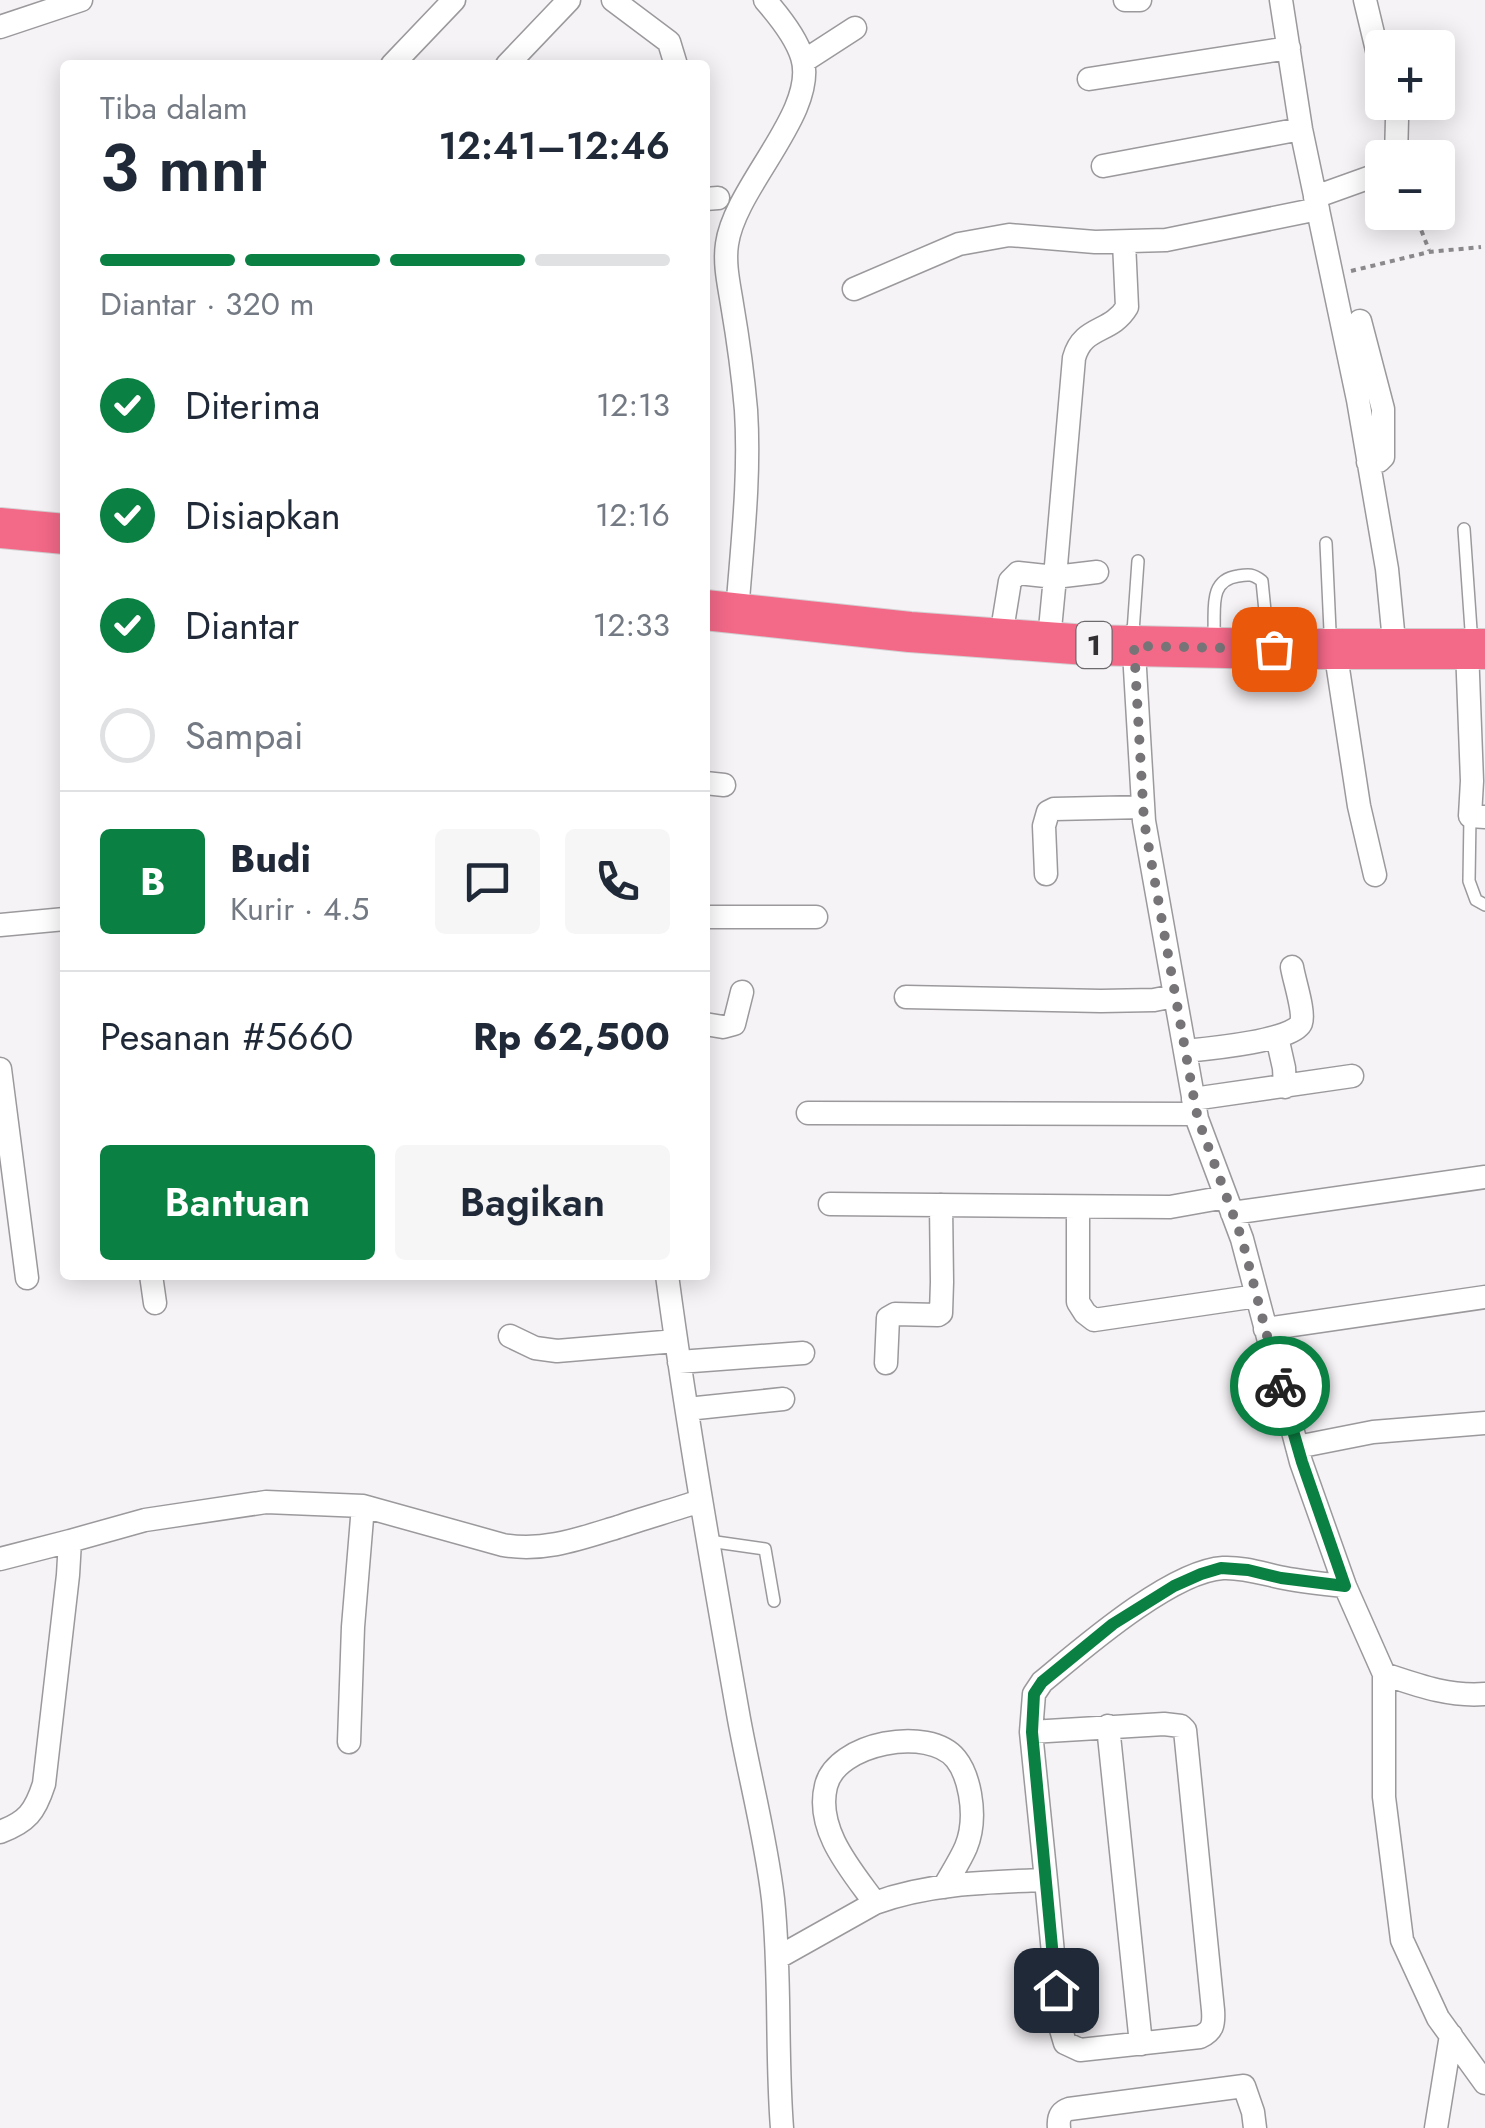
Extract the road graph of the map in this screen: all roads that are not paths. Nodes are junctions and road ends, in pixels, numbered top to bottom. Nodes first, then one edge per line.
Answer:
1 (1, 0) edge
2 (81, 0) edge
3 (454, 0) edge
4 (569, 0) edge
5 (613, 0) edge
6 (765, 0) edge
7 (1124, 0) edge
8 (1140, 0) edge
9 (1280, 0) edge
10 (1365, 0) edge
11 (5, 25) edge
12 (855, 28) dead end
13 (1372, 30) edge
14 (1289, 48) junction
15 (397, 60) edge
16 (513, 60) edge
17 (674, 60) edge
18 (804, 61) junction
19 (1090, 79) dead end
20 (1301, 129) junction
21 (1103, 166) dead end
22 (1365, 181) edge
23 (1317, 203) junction
24 (1124, 242) junction
25 (854, 289) dead end
26 (1360, 321) dead end
27 (1368, 462) junction
28 (0, 528) edge
29 (1464, 529) dead end
30 (60, 534) edge
31 (1326, 543) dead end
32 (0, 546) edge
33 (60, 551) edge
34 (1138, 561) dead end
35 (1097, 572) dead end
36 (1054, 577) junction
37 (716, 602) edge
38 (1004, 624) junction
39 (1050, 629) junction
40 (1392, 630) junction
41 (1214, 631) junction
42 (1267, 631) junction
43 (1134, 639) junction
44 (1332, 640) junction
45 (1477, 640) edge
46 (1143, 807) junction
47 (1478, 817) edge
48 (1046, 874) dead end
49 (1375, 876) dead end
50 (1485, 905) edge
51 (710, 916) edge
52 (816, 917) dead end
53 (60, 919) edge
54 (0, 925) edge
55 (1292, 967) dead end
56 (742, 992) dead end
57 (1174, 996) junction
58 (906, 997) dead end
59 (710, 1025) edge
60 (1278, 1037) junction
61 (1184, 1052) junction
62 (0, 1069) edge
63 (1352, 1076) dead end
64 (1285, 1086) junction
65 (1195, 1107) junction
66 (808, 1113) dead end
67 (1485, 1177) edge
68 (830, 1204) dead end
69 (941, 1205) junction
70 (1229, 1205) junction
71 (1078, 1207) junction
72 (27, 1278) dead end
73 (152, 1280) edge
74 (669, 1280) edge
75 (1256, 1296) junction
76 (1485, 1297) edge
77 (156, 1303) dead end
78 (1265, 1329) junction
79 (510, 1336) dead end
80 (678, 1352) junction
81 (802, 1352) dead end
82 (886, 1363) dead end
83 (784, 1399) dead end
84 (687, 1409) junction
85 (1485, 1423) edge
86 (1303, 1464) junction
87 (700, 1501) junction
88 (362, 1506) junction
89 (70, 1541) junction
90 (709, 1541) junction
91 (0, 1558) edge
92 (1345, 1586) junction
93 (774, 1601) dead end
94 (1384, 1674) junction
95 (1485, 1694) edge
96 (1108, 1726) junction
97 (1032, 1732) junction
98 (350, 1742) dead end
99 (0, 1832) edge
100 (1046, 1880) junction
101 (944, 1887) junction
102 (876, 1903) junction
103 (777, 1958) junction
104 (1452, 2035) junction
105 (1142, 2044) junction
106 (1485, 2084) edge
107 (782, 2128) edge
108 (1059, 2128) edge
109 (1255, 2128) edge
110 (1436, 2128) edge

1 - 11 street
2 - 11 street
3 - 15 street
4 - 16 street
5 - 17 street
6 - 18 street
7 - 8 street
9 - 14 street
10 - 13 street
12 - 18 street
14 - 19 street
14 - 20 street
18 - 37 street
20 - 21 street
20 - 23 street
22 - 23 street
23 - 24 street
23 - 27 street
24 - 25 street
24 - 36 street
26 - 27 street
27 - 40 street
28 - 30 highway
29 - 45 lane
31 - 44 lane
32 - 33 highway
34 - 43 lane
35 - 36 street
36 - 38 street
36 - 39 street
37 - 38 highway, 1
37 - 43 highway, 1
38 - 39 highway, 1
39 - 43 highway, 1
40 - 44 highway, 1
40 - 45 highway, 1
41 - 42 highway, 1
41 - 42 lane
41 - 43 highway, 1
42 - 44 highway, 1
43 - 44 highway, 1
43 - 46 street
44 - 45 highway, 1
44 - 49 street
45 - 47 street
46 - 48 street
46 - 57 street
47 - 50 lane
51 - 52 street
53 - 54 street
55 - 60 street
56 - 59 street
57 - 58 street
57 - 61 street
60 - 61 street
60 - 64 street
61 - 65 street
62 - 72 street
63 - 64 street
64 - 65 street
65 - 66 street
65 - 70 street
67 - 70 street
68 - 69 street
69 - 71 street
69 - 82 street
70 - 71 street
70 - 75 street
71 - 75 street
73 - 77 street
74 - 80 street
75 - 78 street
76 - 78 street
78 - 86 street
79 - 80 street
80 - 81 street
80 - 84 street
83 - 84 street
84 - 87 street
85 - 86 street
86 - 92 street
87 - 88 street
87 - 90 street
88 - 89 street
88 - 98 street
89 - 91 street
89 - 99 street
90 - 93 lane
90 - 103 street
92 - 94 street
92 - 97 street
94 - 95 street
94 - 104 street
96 - 97 street
96 - 105 street
96 - 105 street
97 - 100 street
100 - 101 street
100 - 105 street
101 - 102 street
101 - 102 street
102 - 103 street
103 - 107 street
104 - 106 street
104 - 110 street
108 - 109 street

